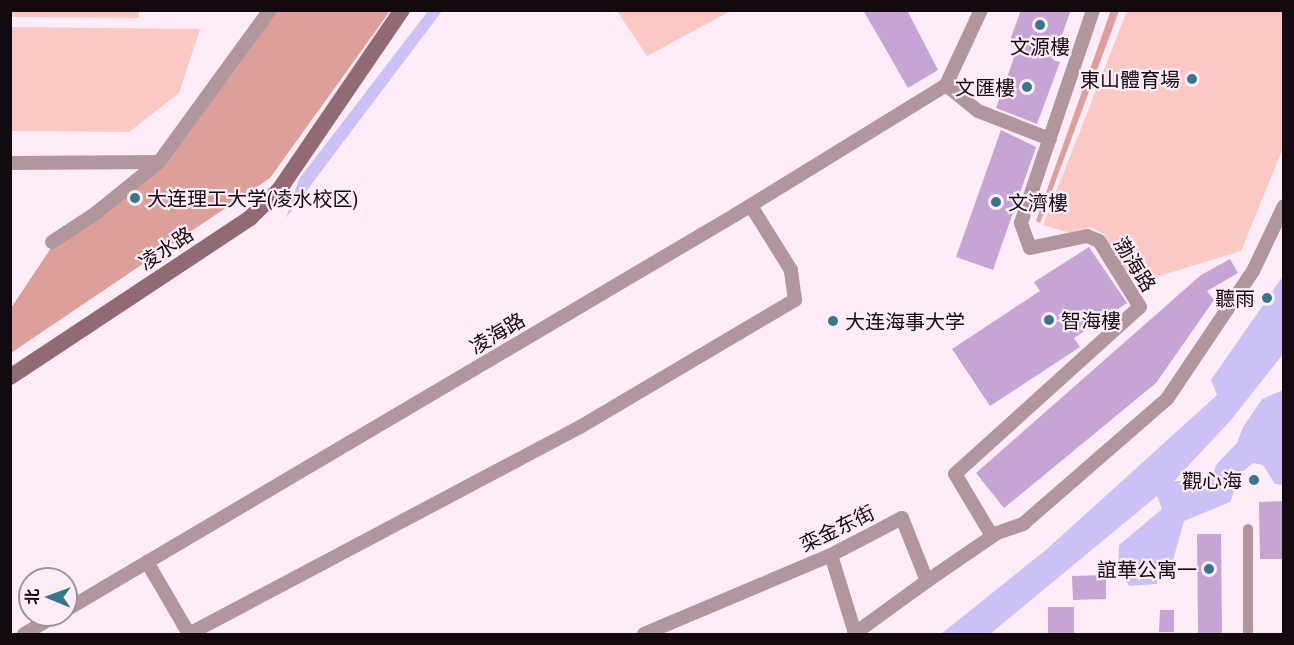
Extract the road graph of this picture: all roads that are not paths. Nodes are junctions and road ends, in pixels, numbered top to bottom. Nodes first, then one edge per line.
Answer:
1 (270, 10) edge
2 (402, 10) edge
3 (981, 10) edge
4 (1093, 10) edge
5 (946, 85) junction
6 (1050, 139) junction
7 (159, 162) junction
8 (10, 163) edge
9 (751, 206) junction
10 (1284, 206) edge
11 (52, 242) dead end
12 (10, 377) edge
13 (1248, 529) dead end
14 (992, 536) junction
15 (831, 555) junction
16 (147, 562) junction
17 (927, 581) junction
18 (78, 603) edge
19 (644, 634) edge
20 (855, 634) edge
21 (1248, 634) edge

1 - 7 street
2 - 12 main road, 凌水路
3 - 5 street
4 - 6 street, 渤海路
5 - 6 street
5 - 9 street, 凌海路
6 - 14 street, 渤海路
7 - 8 street
7 - 11 street
9 - 16 street, 凌海路
9 - 16 street
10 - 14 street
13 - 21 street
14 - 17 street
15 - 17 street, 栾金东街
15 - 19 street, 栾金东街
15 - 20 street
16 - 18 street, 凌海路
17 - 20 street

